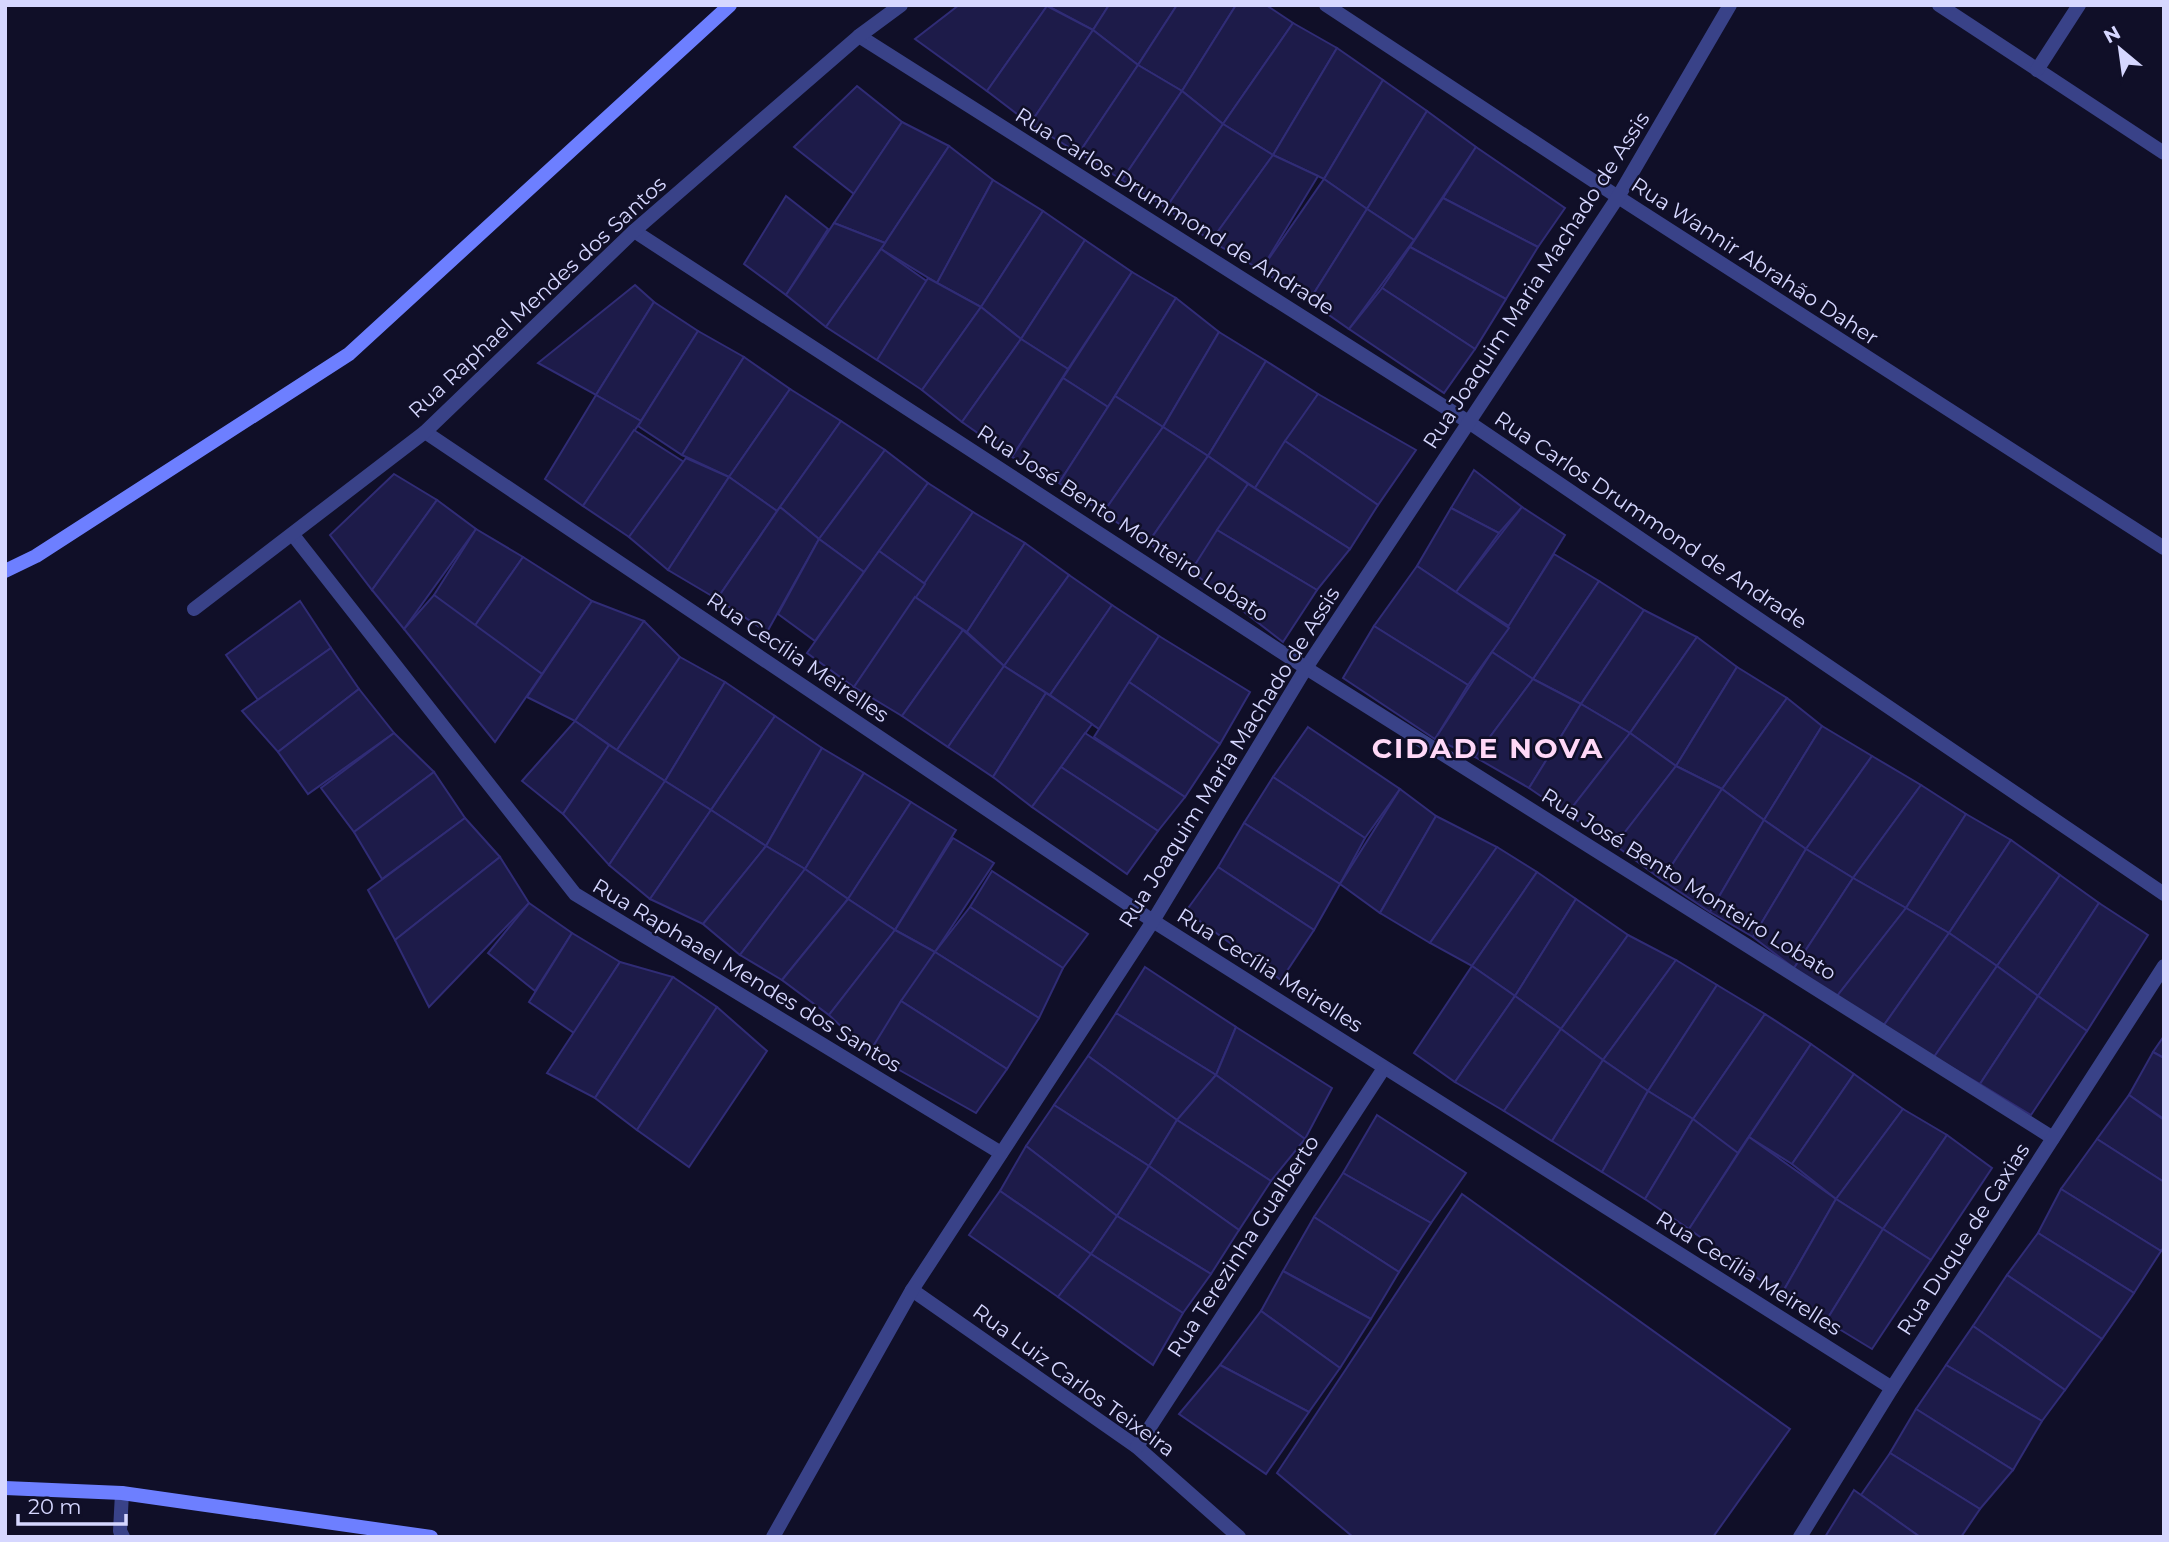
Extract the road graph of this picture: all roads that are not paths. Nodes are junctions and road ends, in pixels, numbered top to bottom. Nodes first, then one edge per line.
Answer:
1 (730, 5) edge
2 (901, 5) edge
3 (1326, 5) edge
4 (1731, 5) edge
5 (1939, 5) edge
6 (2079, 5) edge
7 (859, 36) junction
8 (2038, 70) junction
9 (2164, 153) edge
10 (1618, 197) junction
11 (634, 231) junction
12 (1470, 423) junction
13 (425, 432) junction
14 (293, 536) junction
15 (2164, 548) edge
16 (5, 571) edge
17 (194, 610) dead end
18 (1306, 668) junction
19 (2164, 894) edge
20 (1153, 920) junction
21 (2164, 966) edge
22 (1384, 1068) junction
23 (2053, 1138) junction
24 (1000, 1153) junction
25 (912, 1290) junction
26 (1892, 1388) junction
27 (1137, 1447) junction
28 (5, 1488) edge
29 (122, 1493) junction
30 (123, 1537) edge
31 (431, 1537) edge
32 (773, 1537) edge
33 (1239, 1537) edge
34 (1801, 1537) edge

1 - 16 street
2 - 7 street, Rua Raphael Mendes dos Santos
3 - 10 street, Rua Wannir Abrahão Daher
4 - 10 street, Rua Joaquim Maria Machado de Assis
5 - 8 street
6 - 8 street
7 - 11 street, Rua Raphael Mendes dos Santos
7 - 12 street, Rua Carlos Drummond de Andrade
8 - 9 street
10 - 12 street, Rua Joaquim Maria Machado de Assis
10 - 15 street, Rua Wannir Abrahão Daher
11 - 13 street, Rua Raphael Mendes dos Santos
11 - 18 street, Rua José Bento Monteiro Lobato
12 - 18 street, Rua Joaquim Maria Machado de Assis
12 - 19 street, Rua Carlos Drummond de Andrade
13 - 14 street, Rua Raphael Mendes dos Santos
13 - 20 street, Rua Cecília Meirelles
14 - 17 street, Rua Raphael Mendes dos Santos
14 - 24 street, Rua Raphaael Mendes dos Santos
18 - 20 street, Rua Joaquim Maria Machado de Assis
18 - 23 street, Rua José Bento Monteiro Lobato
20 - 22 street, Rua Cecília Meirelles
20 - 24 street, Rua Joaquim Maria Machado de Assis
21 - 23 street, Rua Duque de Caxias
22 - 26 street, Rua Cecília Meirelles
22 - 27 street, Rua Terezinha Gualberto
23 - 26 street, Rua Duque de Caxias
24 - 25 street, Rua Joaquim Maria Machado de Assis
25 - 27 street, Rua Luiz Carlos Teixeira
25 - 32 street, Rua Joaquim Maria Machado de Assis
26 - 34 street, Rua Duque de Caxias
27 - 33 street, Rua Luiz Carlos Teixeira
28 - 29 street
29 - 30 street
29 - 31 street

